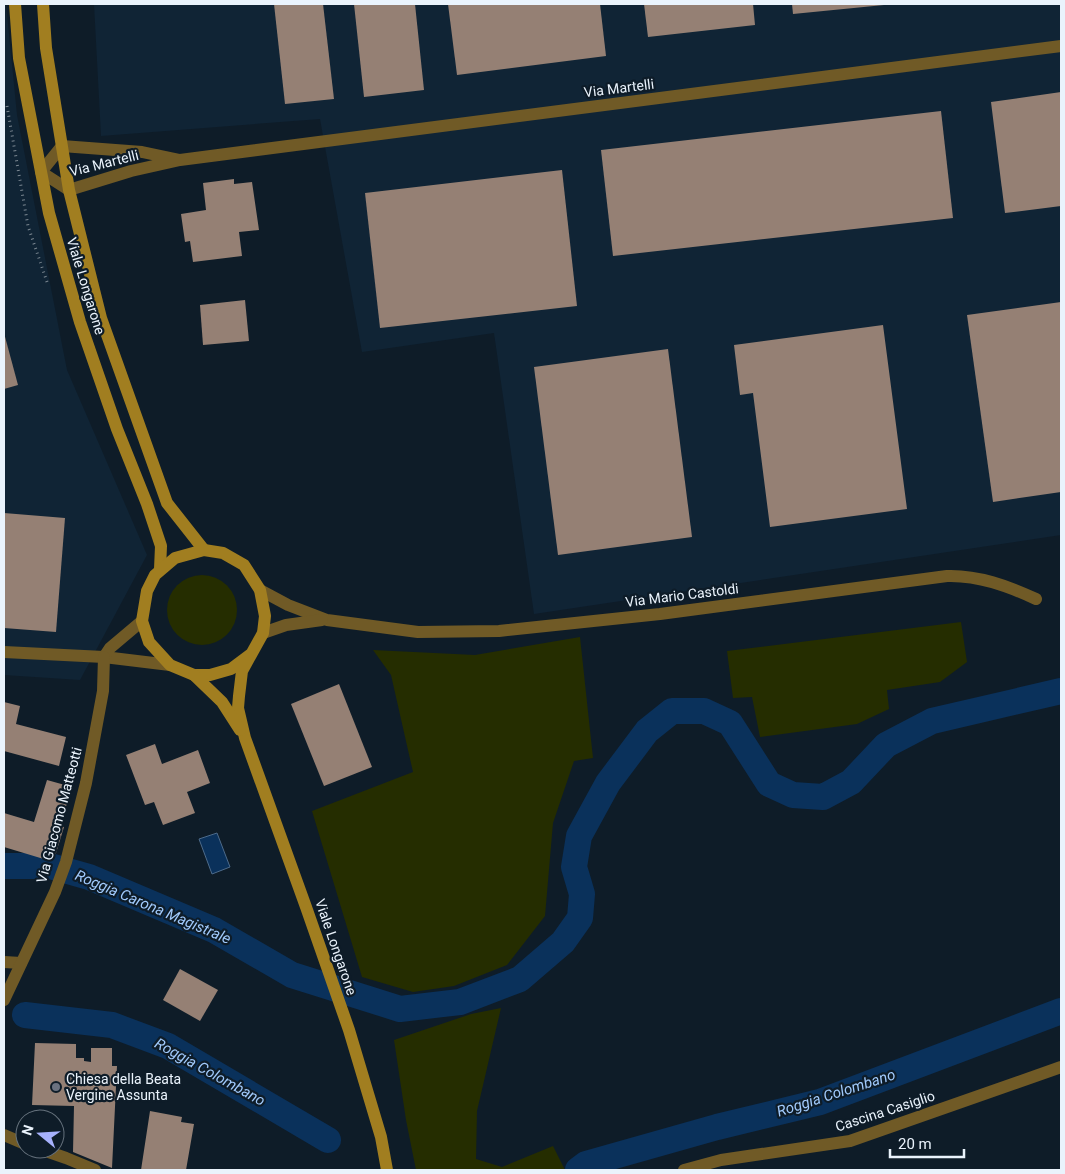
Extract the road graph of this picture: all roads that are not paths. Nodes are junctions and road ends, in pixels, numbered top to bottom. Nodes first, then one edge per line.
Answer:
1 (15, 4) edge
2 (43, 4) edge
3 (1061, 46) edge
4 (62, 146) junction
5 (180, 160) junction
6 (41, 172) junction
7 (70, 190) junction
8 (204, 550) junction
9 (160, 568) junction
10 (260, 590) junction
11 (1036, 599) dead end
12 (327, 620) junction
13 (142, 621) junction
14 (263, 634) junction
15 (4, 652) edge
16 (251, 654) junction
17 (104, 657) junction
18 (170, 665) junction
19 (194, 675) junction
20 (245, 738) junction
21 (4, 962) edge
22 (21, 963) junction
23 (4, 1000) edge
24 (1061, 1067) edge
25 (65, 1158) edge
26 (96, 1170) edge
27 (387, 1170) edge
28 (684, 1170) edge

1 - 6 main road, Viale Longarone
2 - 4 main road, Viale Longarone
3 - 5 street, Via Martelli
4 - 5 street, Via Martelli
4 - 6 street, Via Martelli
4 - 7 main road, Viale Longarone
5 - 7 street, Via Martelli
6 - 7 street, Via Martelli
6 - 9 main road, Viale Longarone
7 - 8 main road, Viale Longarone
8 - 9 main road
8 - 10 main road
9 - 13 main road
10 - 12 street, Via Mario Castoldi
10 - 14 main road
11 - 12 street, Via Mario Castoldi
12 - 14 street, Via Mario Castoldi
13 - 17 street
13 - 18 main road
14 - 16 main road
15 - 17 street
16 - 19 main road
16 - 20 main road, Viale Longarone
17 - 18 street
17 - 22 street, Via Giacomo Matteotti
18 - 19 main road
19 - 20 main road, Viale Longarone
20 - 27 main road, Viale Longarone
21 - 22 street
22 - 23 street, Via Giacomo Matteotti
24 - 28 street, Cascina Casiglio
25 - 26 street

